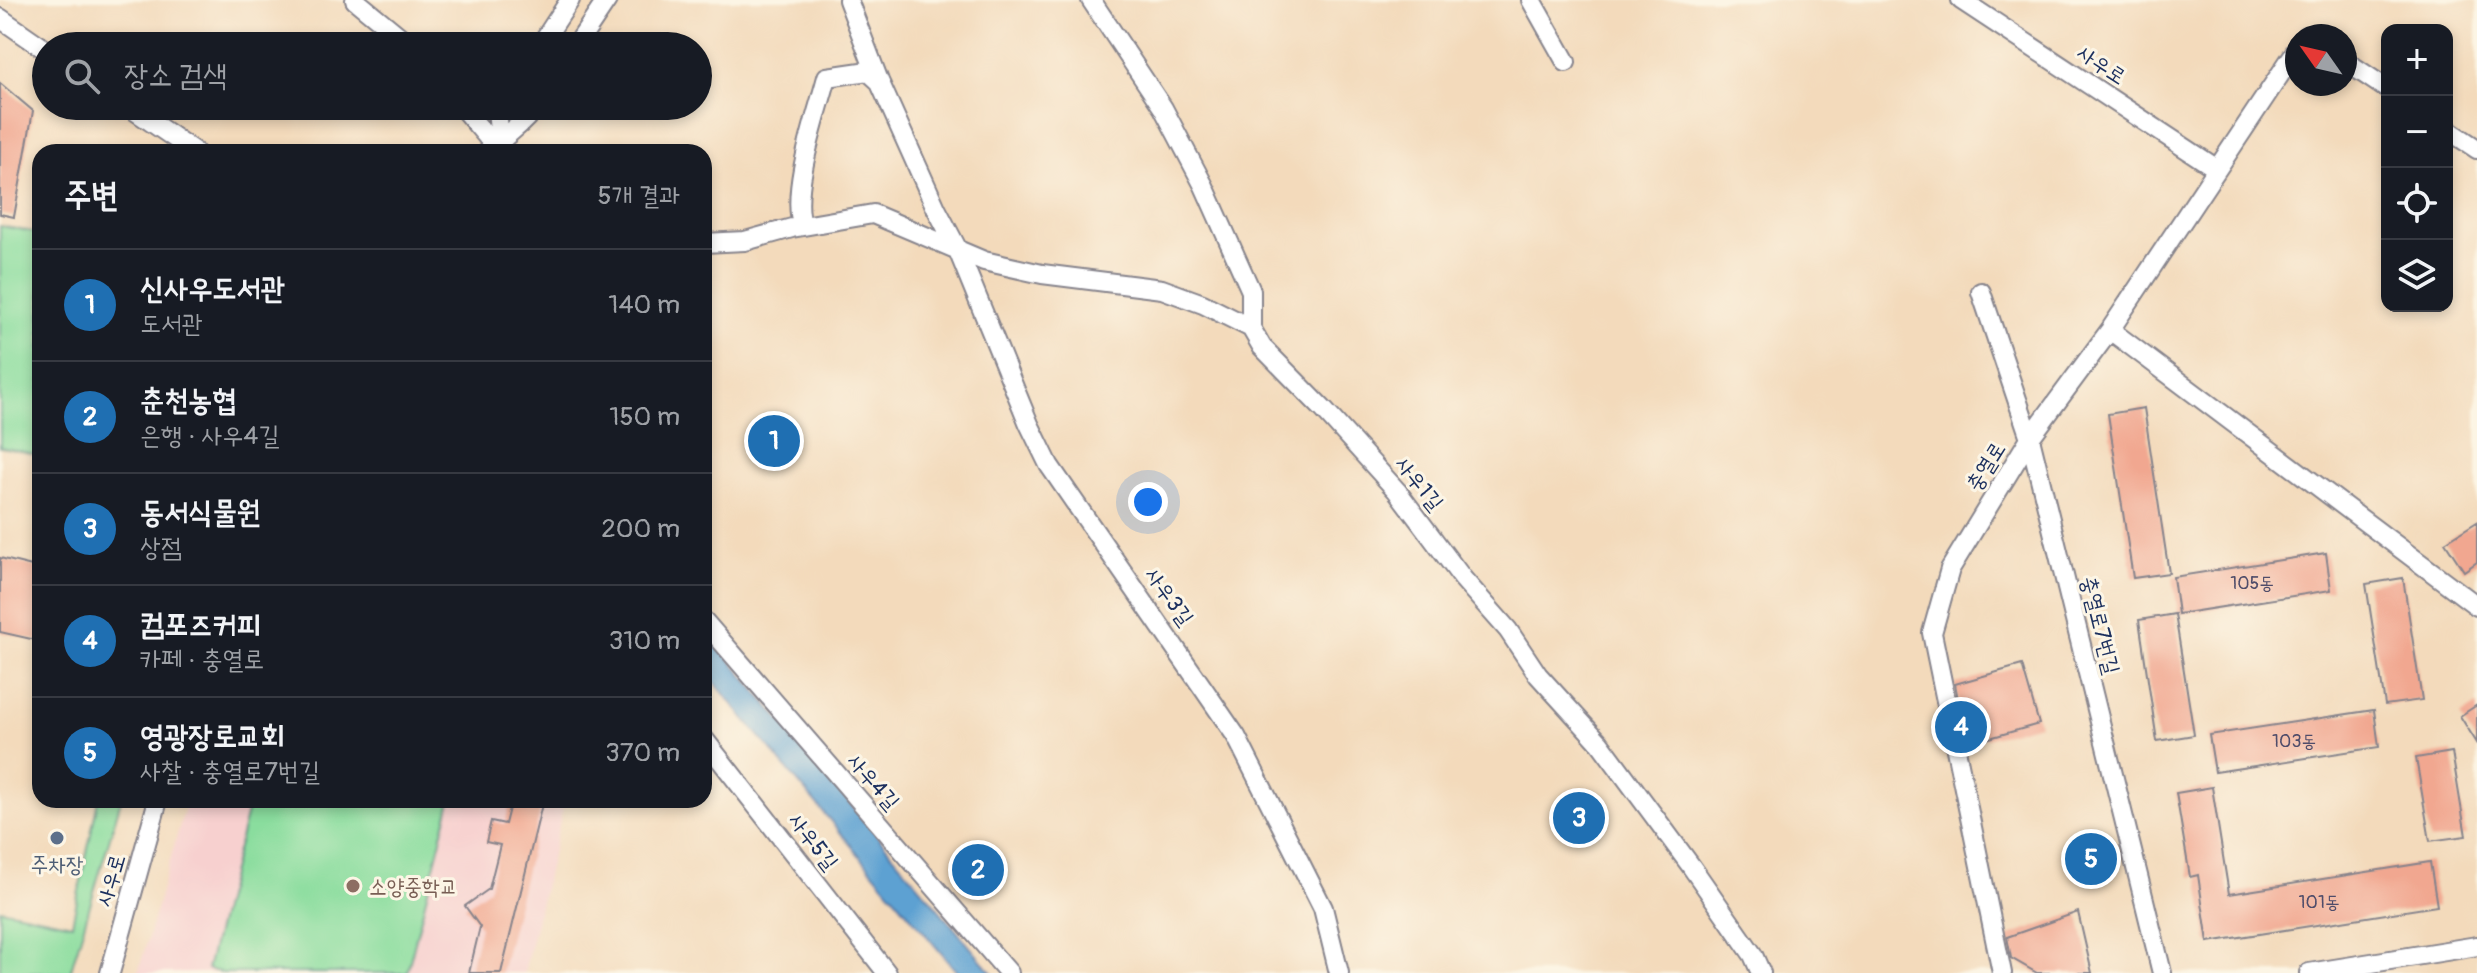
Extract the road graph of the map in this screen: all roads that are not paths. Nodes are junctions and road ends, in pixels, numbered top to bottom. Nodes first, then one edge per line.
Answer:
1 (355, 0) edge
2 (570, 0) edge
3 (607, 0) edge
4 (848, 0) edge
5 (1091, 0) edge
6 (1531, 0) edge
7 (1961, 0) edge
8 (0, 18) edge
9 (394, 32) edge
10 (549, 32) edge
11 (585, 32) edge
12 (32, 40) edge
13 (1566, 62) dead end
14 (2285, 67) edge
15 (2357, 69) edge
16 (879, 81) junction
17 (2381, 85) edge
18 (148, 120) edge
19 (473, 120) edge
20 (497, 120) edge
21 (527, 120) edge
22 (2453, 133) edge
23 (183, 144) edge
24 (494, 144) edge
25 (497, 144) edge
26 (500, 144) edge
27 (2477, 149) edge
28 (2217, 169) junction
29 (803, 226) junction
30 (712, 243) edge
31 (957, 248) junction
32 (1981, 292) dead end
33 (1251, 328) junction
34 (2110, 330) junction
35 (2030, 438) junction
36 (2477, 606) edge
37 (712, 630) edge
38 (712, 749) edge
39 (156, 808) edge
40 (2477, 946) edge
41 (110, 973) edge
42 (887, 973) edge
43 (1009, 973) edge
44 (1339, 973) edge
45 (1761, 973) edge
46 (2002, 973) edge
47 (2162, 973) edge
48 (2309, 973) edge

1 - 9 street
2 - 10 street
3 - 11 street
4 - 16 street, 사우3길
5 - 33 street
6 - 13 street
7 - 28 street, 사우로
8 - 12 street
14 - 28 street, 충열로
15 - 17 street
16 - 29 street
16 - 31 street, 사우3길
18 - 23 street
19 - 24 street
20 - 25 street
21 - 26 street
22 - 27 street
28 - 34 street, 충열로
29 - 30 street
29 - 31 street
31 - 33 street
31 - 44 street, 사우3길
32 - 35 street, 충열로7번길
33 - 45 street, 사우1길
34 - 35 street, 충열로
34 - 36 street
35 - 46 street, 충열로
35 - 47 street, 충열로7번길
37 - 43 street, 사우4길
38 - 42 street, 사우5길
39 - 41 street, 사우로
40 - 48 street

